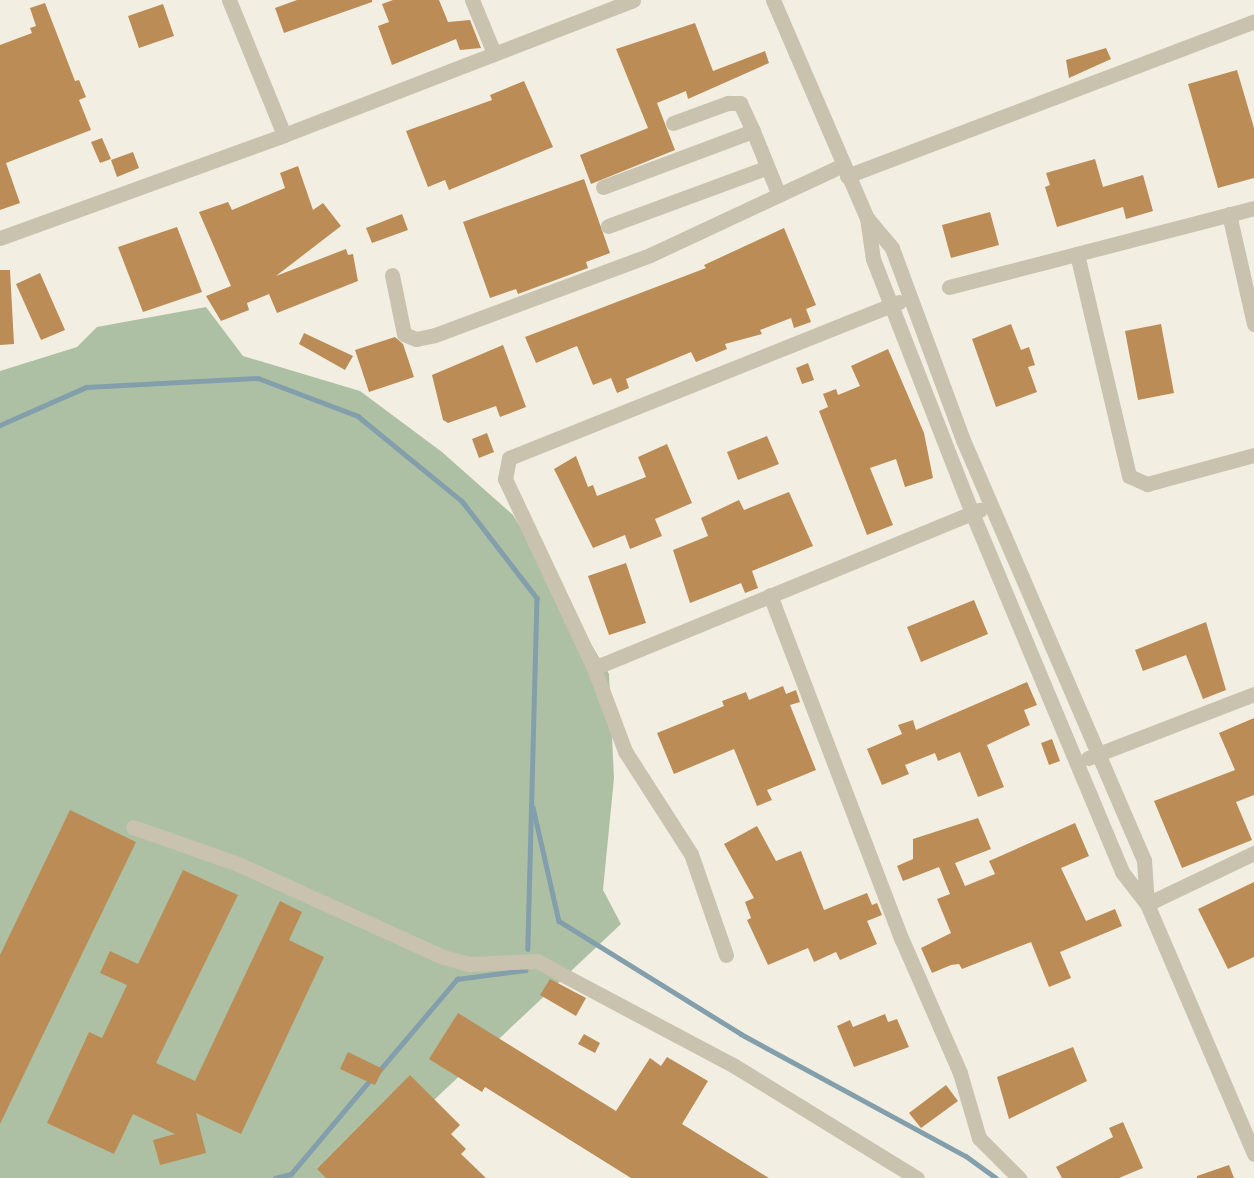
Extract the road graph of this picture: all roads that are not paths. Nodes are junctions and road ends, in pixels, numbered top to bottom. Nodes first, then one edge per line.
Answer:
1 (229, 0) edge
2 (472, 0) edge
3 (633, 0) edge
4 (773, 0) edge
5 (1254, 21) edge
6 (494, 53) junction
7 (673, 123) dead end
8 (753, 131) junction
9 (284, 135) junction
10 (766, 168) junction
11 (845, 170) junction
12 (603, 187) dead end
13 (778, 193) junction
14 (1254, 208) edge
15 (1229, 214) junction
16 (867, 218) junction
17 (608, 226) dead end
18 (0, 238) edge
19 (1077, 254) junction
20 (392, 275) dead end
21 (949, 287) dead end
22 (910, 297) junction
23 (892, 305) junction
24 (1254, 324) edge
25 (1254, 455) edge
26 (991, 505) junction
27 (972, 513) junction
28 (770, 595) junction
29 (594, 668) junction
30 (1254, 694) edge
31 (1098, 754) junction
32 (1077, 762) junction
33 (134, 827) dead end
34 (1254, 853) edge
35 (1147, 904) junction
36 (726, 954) dead end
37 (1254, 1154) edge
38 (917, 1178) edge
39 (1019, 1178) edge

1 - 9 street
2 - 6 street
3 - 6 street
4 - 11 street
5 - 11 street
6 - 9 street
7 - 8 street
8 - 10 street
8 - 12 street
9 - 18 street
10 - 13 street
10 - 17 street
11 - 13 street
11 - 16 street
13 - 20 street
14 - 15 street
15 - 19 street
15 - 24 street
16 - 22 street
16 - 23 street
19 - 21 street
19 - 25 street
22 - 23 street
22 - 26 street
23 - 27 street
23 - 29 street
26 - 27 street
26 - 31 street
27 - 28 street
27 - 32 street
28 - 29 street
28 - 39 street
29 - 36 street
30 - 31 street
31 - 32 street
31 - 35 street
32 - 35 street
33 - 38 street
34 - 35 street
35 - 37 street

